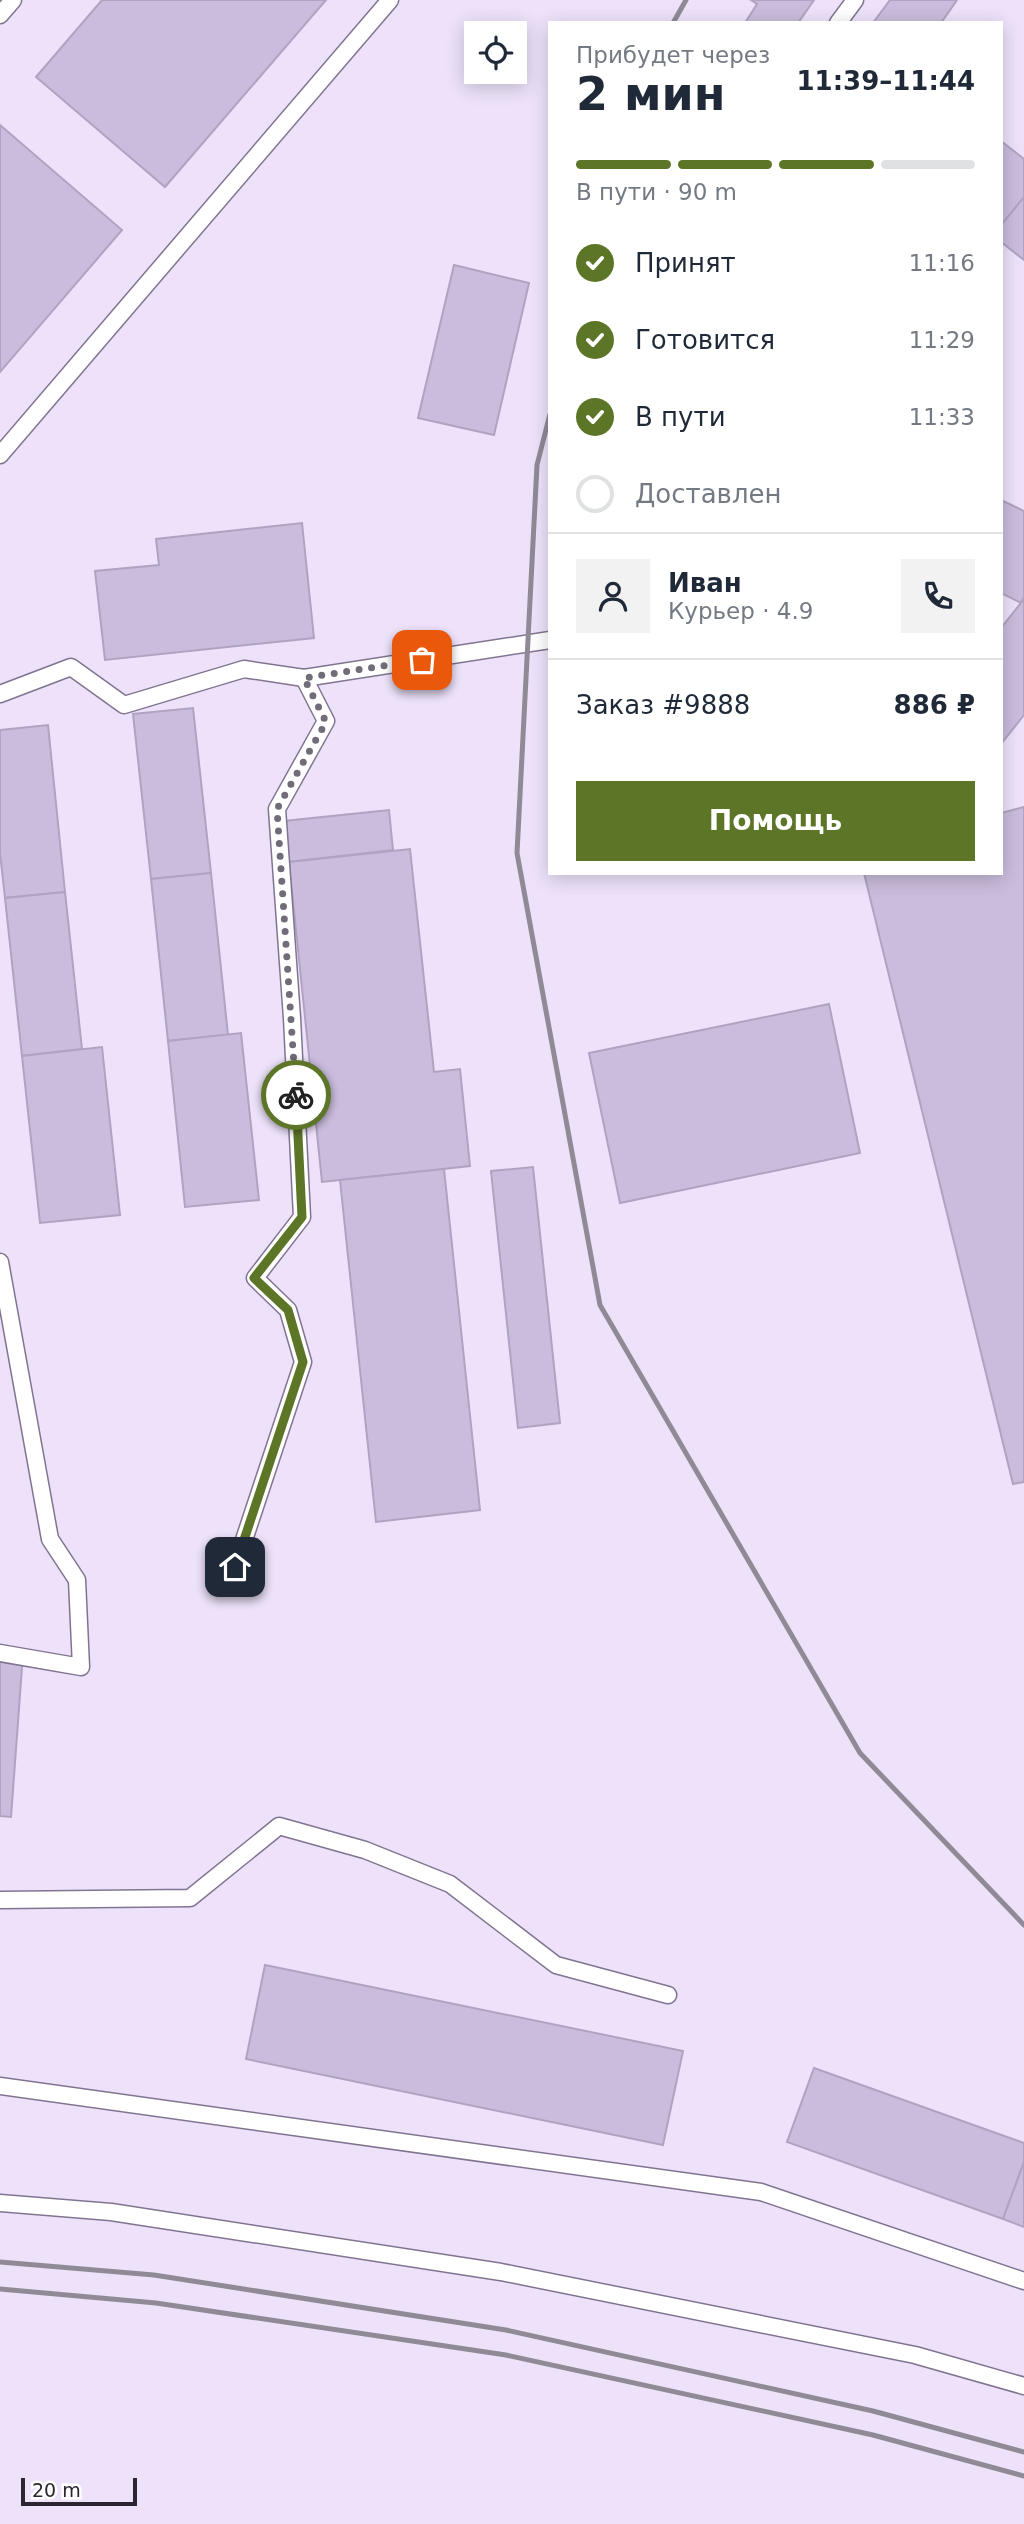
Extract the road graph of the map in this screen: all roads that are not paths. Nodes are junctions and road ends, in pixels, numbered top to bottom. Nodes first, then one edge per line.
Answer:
1 (13, 0) edge
2 (390, 0) edge
3 (855, 0) edge
4 (0, 15) edge
5 (839, 21) edge
6 (0, 455) edge
7 (548, 640) edge
8 (304, 678) junction
9 (0, 694) edge
10 (0, 1262) edge
11 (235, 1567) dead end
12 (0, 1653) edge
13 (0, 1900) edge
14 (668, 1995) dead end
15 (0, 2086) edge
16 (0, 2203) edge
17 (1024, 2281) edge
18 (1024, 2386) edge

1 - 4 lane
2 - 6 lane
3 - 5 lane
7 - 8 lane
8 - 9 lane
8 - 11 lane
10 - 12 lane
13 - 14 lane
15 - 17 lane
16 - 18 lane

